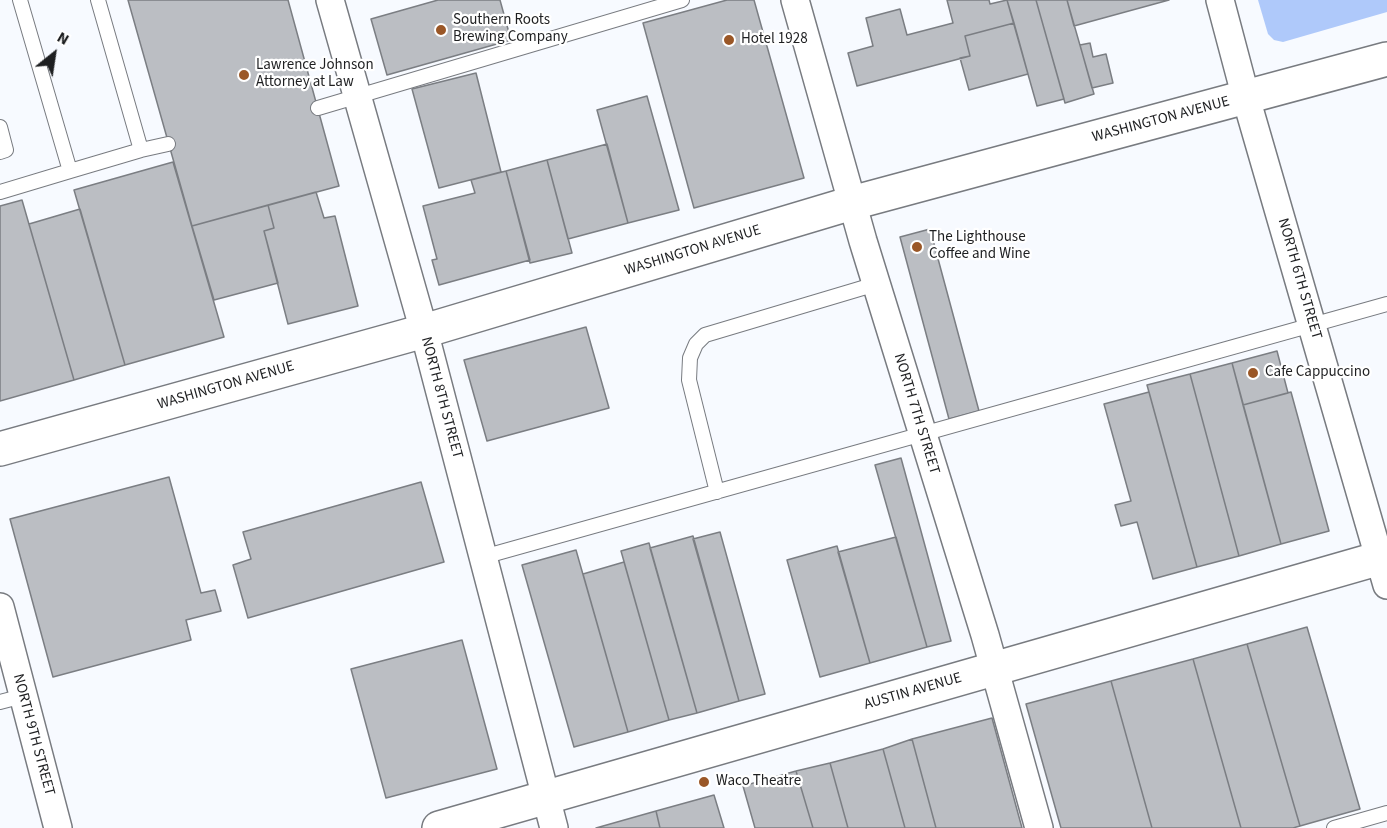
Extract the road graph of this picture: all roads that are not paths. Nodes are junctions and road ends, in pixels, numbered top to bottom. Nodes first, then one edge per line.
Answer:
1 (20, 0) edge
2 (98, 0) edge
3 (330, 0) edge
4 (682, 0) edge
5 (795, 0) edge
6 (1220, 0) edge
7 (1387, 59) edge
8 (357, 95) junction
9 (1246, 98) junction
10 (318, 108) dead end
11 (0, 127) edge
12 (168, 144) dead end
13 (141, 150) junction
14 (0, 152) edge
15 (70, 171) junction
16 (0, 192) edge
17 (852, 203) junction
18 (876, 284) junction
19 (1387, 304) edge
20 (1313, 326) junction
21 (424, 331) junction
22 (922, 435) junction
23 (0, 449) edge
24 (717, 492) junction
25 (483, 557) junction
26 (1384, 566) edge
27 (0, 607) edge
28 (994, 668) junction
29 (12, 699) edge
30 (547, 797) junction
31 (1387, 813) edge
32 (58, 828) edge
33 (439, 828) edge
34 (554, 828) edge
35 (1039, 828) edge
36 (1334, 828) edge

1 - 15 lane
2 - 13 lane
3 - 8 street, NORTH 8TH STREET
4 - 8 lane
5 - 17 street, NORTH 7TH STREET
6 - 9 street, NORTH 6TH STREET
7 - 9 main road, WASHINGTON AVENUE
8 - 10 lane
8 - 21 street, NORTH 8TH STREET
9 - 17 main road, WASHINGTON AVENUE
9 - 20 street, NORTH 6TH STREET
11 - 14 lane
12 - 13 lane
13 - 15 lane
15 - 16 lane
17 - 18 street, NORTH 7TH STREET
17 - 21 main road, WASHINGTON AVENUE
18 - 22 street, NORTH 7TH STREET
18 - 24 lane
19 - 20 lane
20 - 22 lane
20 - 26 street, NORTH 6TH STREET
21 - 23 main road, WASHINGTON AVENUE
21 - 25 street, NORTH 8TH STREET
22 - 24 lane
22 - 28 street, NORTH 7TH STREET
24 - 25 lane
25 - 30 street, NORTH 8TH STREET
26 - 28 main road, AUSTIN AVENUE
27 - 29 street, NORTH 9TH STREET
28 - 30 main road, AUSTIN AVENUE
28 - 35 street, NORTH 7TH STREET
29 - 32 street, NORTH 9TH STREET
30 - 33 main road, AUSTIN AVENUE
30 - 34 street, NORTH 8TH STREET
31 - 36 lane

